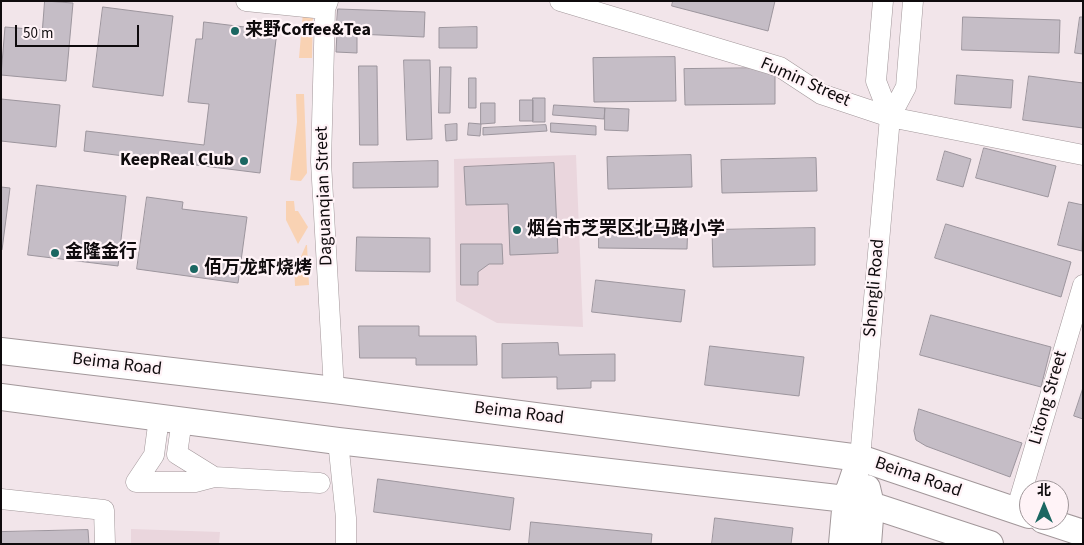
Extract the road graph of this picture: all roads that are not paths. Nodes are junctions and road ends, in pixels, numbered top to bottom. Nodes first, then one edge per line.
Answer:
1 (246, 1) edge
2 (560, 1) edge
3 (883, 1) edge
4 (913, 1) edge
5 (326, 5) edge
6 (890, 117) junction
7 (1083, 155) edge
8 (1083, 285) edge
9 (1, 351) edge
10 (334, 390) junction
11 (1, 397) edge
12 (170, 419) junction
13 (338, 441) junction
14 (860, 458) junction
15 (214, 477) junction
16 (1031, 480) edge
17 (320, 483) dead end
18 (1, 499) edge
19 (846, 500) junction
20 (871, 505) junction
21 (1019, 512) edge
22 (1069, 528) edge
23 (1083, 533) edge
24 (105, 544) edge
25 (346, 544) edge
26 (842, 544) edge
27 (868, 544) edge
28 (990, 544) edge

1 - 5 street
2 - 6 street, Fumin Street
3 - 6 street
4 - 6 street
5 - 10 street, Daguanqian Street
6 - 7 street, Fumin Street
6 - 14 street, Shengli Road
8 - 16 street, Litong Street
9 - 10 main road, Beima Road
10 - 14 main road, Beima Road
11 - 12 main road
12 - 13 main road
12 - 15 street
12 - 15 street
13 - 19 main road
13 - 25 street
14 - 19 main road, Shengli Road
14 - 20 main road, Shengli Road
14 - 21 main road, Beima Road
15 - 17 street
18 - 24 street
19 - 20 main road
19 - 26 main road, Shengli Road
20 - 27 main road, Shengli Road
20 - 28 main road
22 - 23 main road

